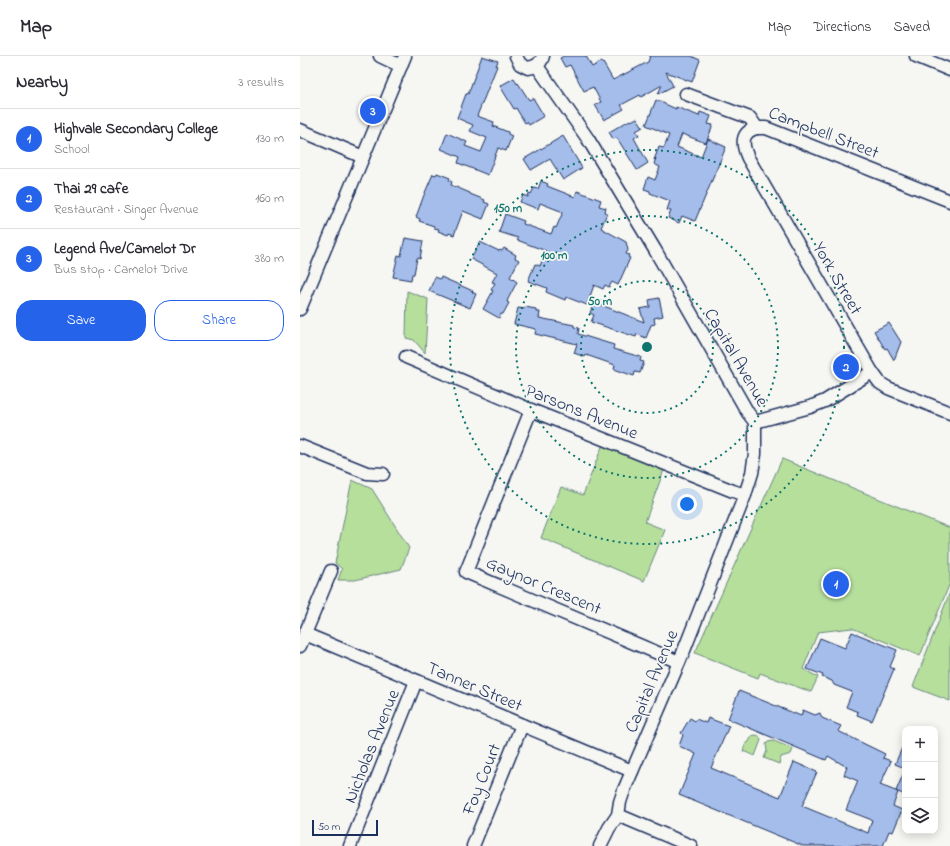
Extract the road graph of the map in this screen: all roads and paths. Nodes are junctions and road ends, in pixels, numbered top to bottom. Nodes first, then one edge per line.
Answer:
1 (380, 56) edge
2 (516, 56) edge
3 (916, 56) edge
4 (403, 61) edge
5 (540, 61) edge
6 (950, 70) edge
7 (686, 94) dead end
8 (757, 128) junction
9 (300, 130) edge
10 (363, 157) junction
11 (950, 202) edge
12 (300, 309) edge
13 (406, 357) dead end
14 (872, 372) junction
15 (532, 410) junction
16 (950, 413) edge
17 (755, 422) junction
18 (300, 446) edge
19 (383, 474) dead end
20 (744, 495) junction
21 (331, 571) dead end
22 (305, 634) junction
23 (300, 646) edge
24 (679, 662) junction
25 (416, 681) junction
26 (522, 725) junction
27 (632, 771) junction
28 (618, 816) junction
29 (350, 846) edge
30 (473, 846) edge
31 (600, 846) edge
32 (691, 846) edge

1 - 4 street
2 - 5 street
3 - 6 street
4 - 10 street
5 - 17 street, Capital Avenue
7 - 8 street, Campbell Street
8 - 11 street, Campbell Street
8 - 14 street, York Street
9 - 10 street
10 - 12 street
13 - 15 street, Parsons Avenue
14 - 16 street, York Street
14 - 17 street
15 - 20 street, Parsons Avenue
15 - 24 street, Gaynor Crescent
17 - 20 street, Capital Avenue
18 - 19 street
20 - 24 street, Capital Avenue
21 - 22 street
22 - 23 street
22 - 25 street, Tanner Street
24 - 27 street, Capital Avenue
25 - 26 street, Tanner Street
25 - 29 street, Nicholas Avenue
26 - 27 street, Tanner Street
26 - 30 street, Foy Court
27 - 28 street, Capital Avenue
28 - 31 street, Capital Avenue
28 - 32 street

